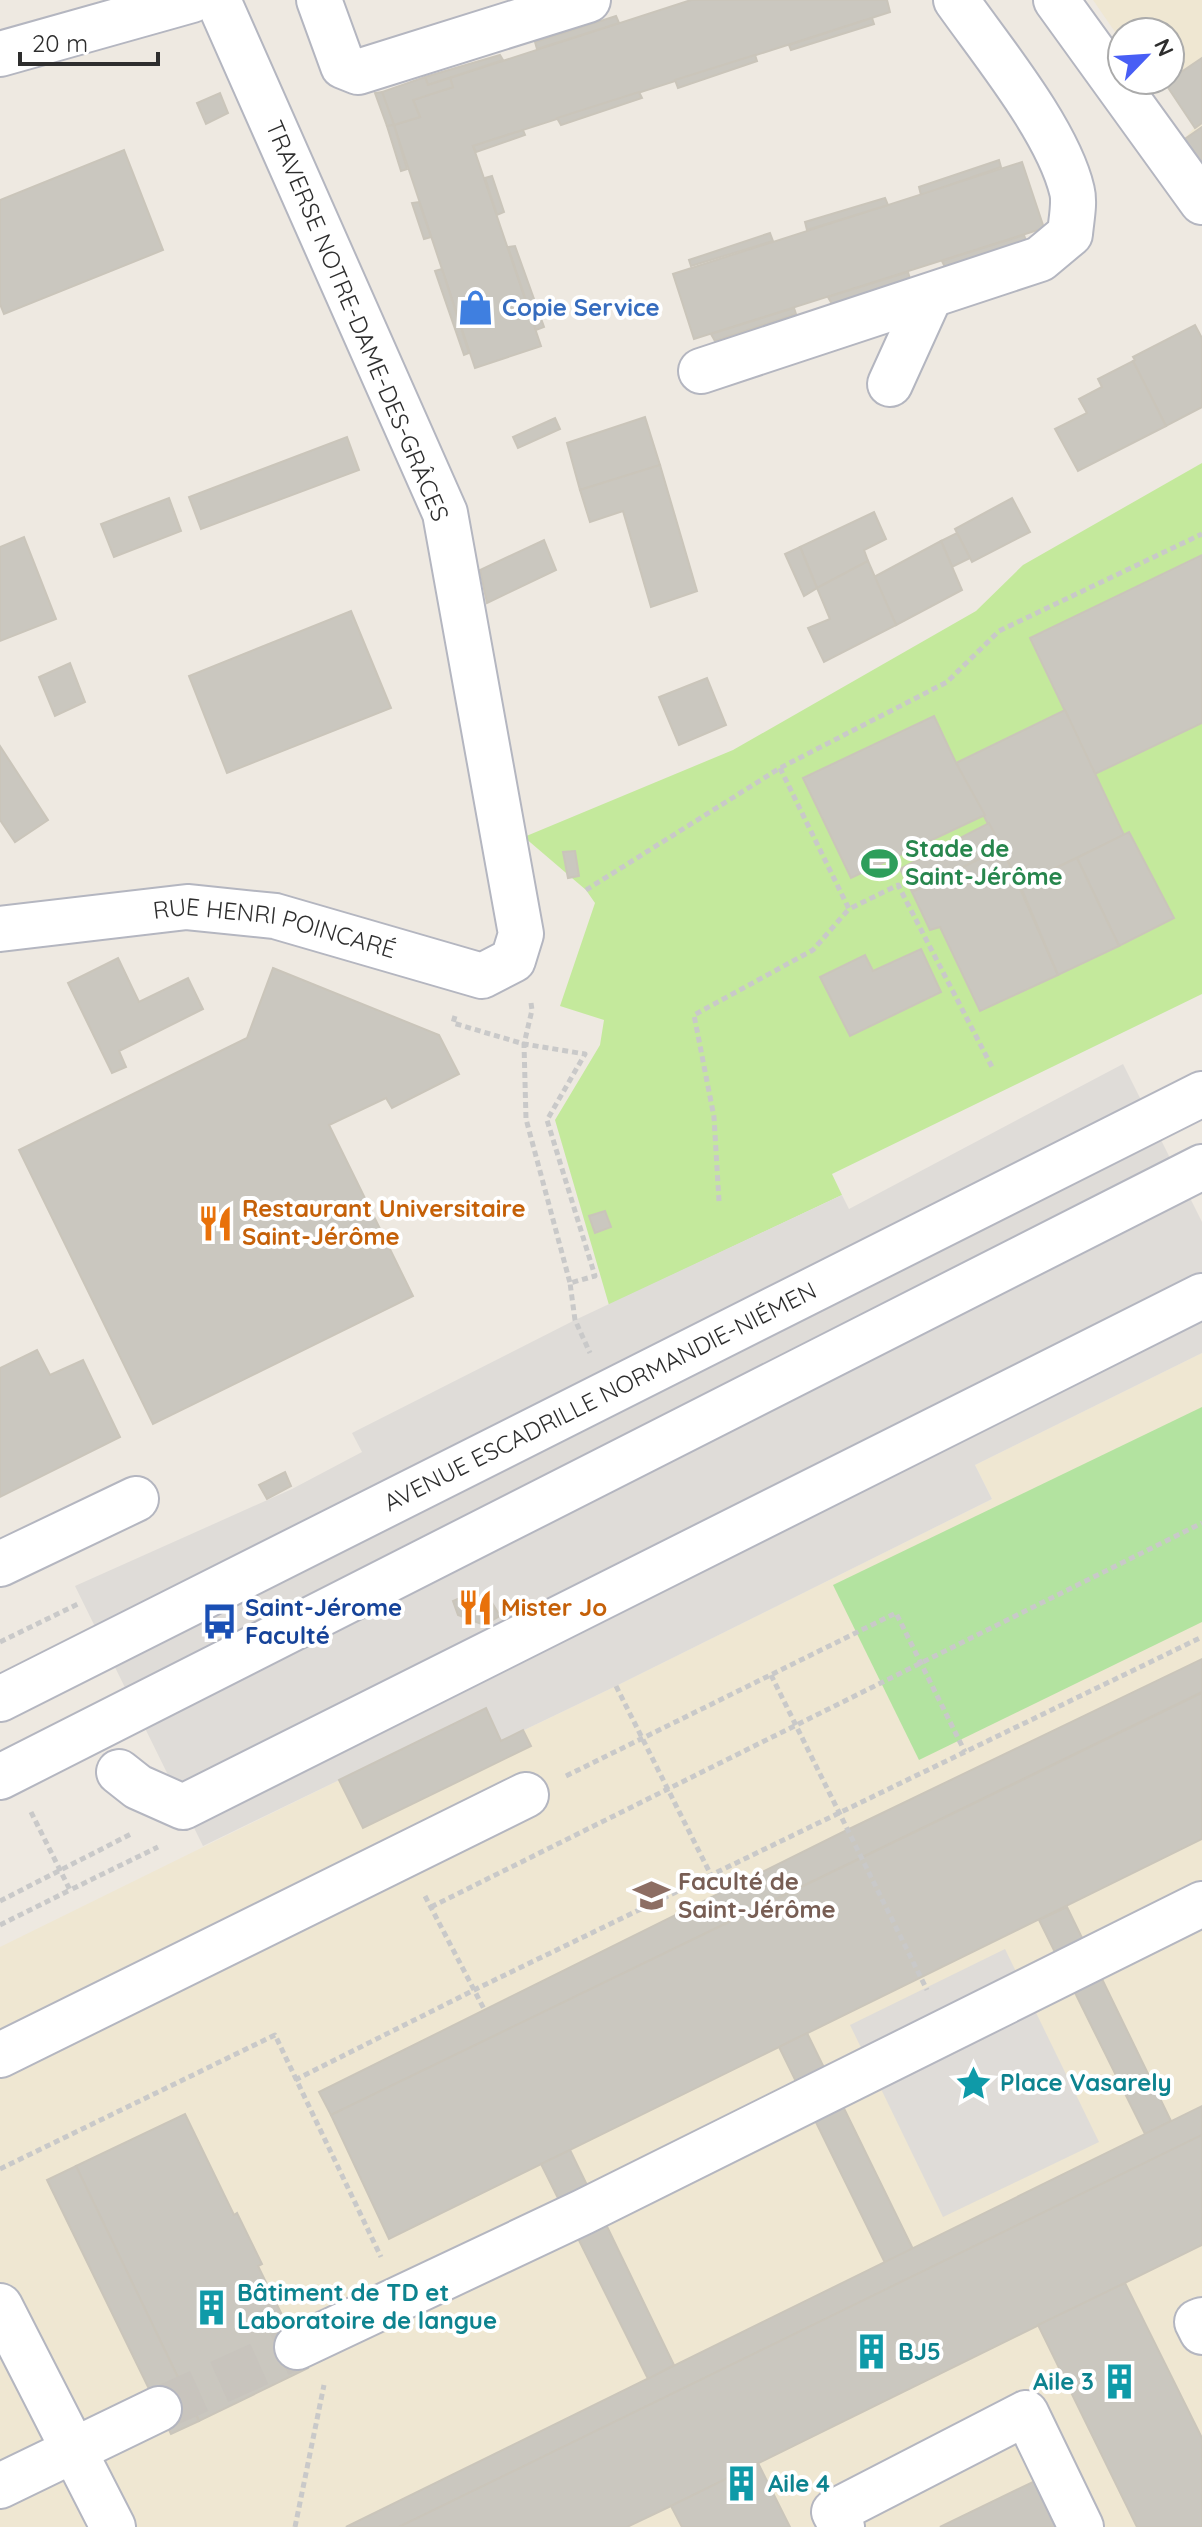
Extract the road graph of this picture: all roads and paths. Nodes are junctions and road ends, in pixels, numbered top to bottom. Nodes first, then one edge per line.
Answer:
1 (192, 0) edge
2 (218, 0) edge
3 (319, 0) edge
4 (588, 0) edge
5 (956, 0) edge
6 (1056, 0) edge
7 (0, 54) edge
8 (1202, 202) edge
9 (930, 296) junction
10 (701, 371) dead end
11 (890, 384) dead end
12 (1202, 534) edge
13 (780, 768) junction
14 (586, 890) dead end
15 (849, 909) junction
16 (0, 929) edge
17 (521, 934) joint
18 (517, 1007) dead end
19 (456, 1008) dead end
20 (524, 1044) junction
21 (993, 1069) dead end
22 (1202, 1094) edge
23 (1202, 1167) edge
24 (719, 1201) dead end
25 (570, 1283) junction
26 (1202, 1296) edge
27 (608, 1393) junction
28 (136, 1499) dead end
29 (1202, 1523) edge
30 (0, 1564) edge
31 (1202, 1637) edge
32 (920, 1661) junction
33 (771, 1675) junction
34 (616, 1686) dead end
35 (0, 1699) edge
36 (795, 1725) junction
37 (642, 1740) junction
38 (965, 1752) junction
39 (119, 1772) dead end
40 (5, 1774) edge
41 (667, 1788) junction
42 (526, 1795) joint
43 (839, 1812) junction
44 (175, 1825) junction
45 (405, 1856) junction
46 (60, 1870) junction
47 (712, 1875) junction
48 (70, 1890) junction
49 (720, 1893) dead end
50 (0, 1901) edge
51 (1202, 1904) edge
52 (431, 1907) junction
53 (0, 1925) edge
54 (474, 1990) junction
55 (484, 2009) dead end
56 (947, 2031) junction
57 (0, 2055) edge
58 (295, 2080) junction
59 (0, 2169) edge
60 (401, 2297) junction
61 (0, 2306) edge
62 (1202, 2320) edge
63 (1202, 2332) edge
64 (316, 2338) joint
65 (10, 2350) edge
66 (159, 2409) tunnel mouth
67 (73, 2452) junction
68 (0, 2486) edge
69 (113, 2527) edge
70 (295, 2527) edge
71 (842, 2527) edge
72 (1081, 2527) edge

1 - 7 street
2 - 17 street, TRAVERSE NOTRE-DAME-DES-GRÂCES
3 - 4 street
5 - 9 street
6 - 8 street
9 - 10 street
9 - 11 street
12 - 13 path
13 - 14 path
13 - 15 path
15 - 21 path
15 - 24 path
16 - 17 street, RUE HENRI POINCARÉ
18 - 20 path
19 - 20 path
20 - 25 path
20 - 25 path
22 - 27 street, AVENUE ESCADRILLE NORMANDIE-NIÉMEN
23 - 40 street
25 - 27 path
26 - 44 street
27 - 35 street, AVENUE ESCADRILLE NORMANDIE-NIÉMEN
28 - 30 street
29 - 32 path
31 - 38 path
32 - 33 path
32 - 36 path
32 - 38 path
33 - 36 path
33 - 37 path
34 - 37 path
36 - 41 path
36 - 43 path
37 - 41 path
37 - 42 path
38 - 43 path
39 - 44 street
40 - 46 path
41 - 47 path
41 - 52 path
42 - 45 street
43 - 47 path
43 - 56 path
44 - 46 path
44 - 48 path
45 - 52 path
45 - 57 street
46 - 48 path
46 - 50 path
47 - 49 path
47 - 54 path
48 - 53 path
51 - 56 street
52 - 54 path
54 - 55 path
54 - 58 path
56 - 60 street
58 - 59 path
58 - 60 path
60 - 64 street
61 - 65 street
62 - 63 street
64 - 70 path
65 - 67 street
66 - 67 street
67 - 68 street
67 - 69 street
71 - 72 street

